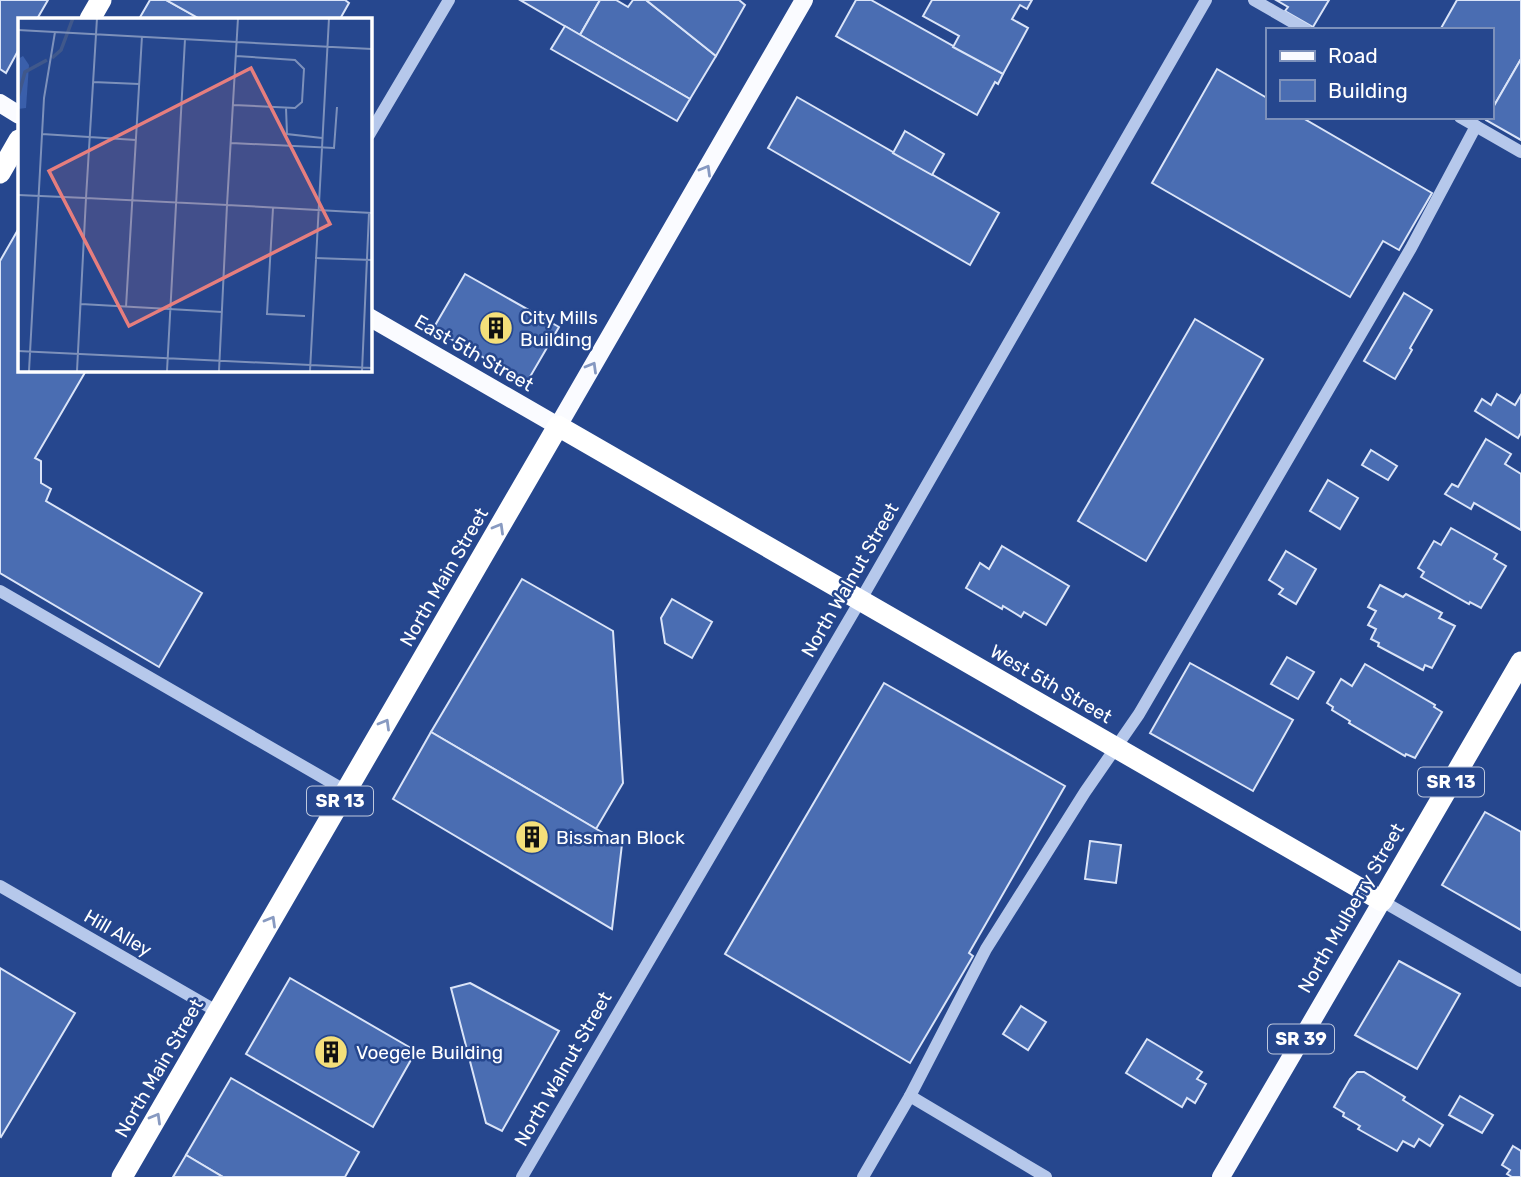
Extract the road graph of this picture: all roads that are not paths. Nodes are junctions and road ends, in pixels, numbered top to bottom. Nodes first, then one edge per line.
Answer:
1 (101, 0) edge
2 (449, 0) edge
3 (804, 0) edge
4 (1206, 0) edge
5 (1254, 0) edge
6 (91, 18) edge
7 (1303, 28) edge
8 (0, 103) edge
9 (18, 114) edge
10 (1464, 119) edge
11 (1476, 126) junction
12 (371, 132) edge
13 (18, 142) edge
14 (1521, 152) edge
15 (0, 173) edge
16 (371, 318) edge
17 (558, 426) junction
18 (0, 591) edge
19 (860, 601) junction
20 (1521, 662) edge
21 (1115, 748) junction
22 (346, 791) junction
23 (0, 886) edge
24 (1382, 901) junction
25 (1521, 981) edge
26 (218, 1012) junction
27 (910, 1096) junction
28 (122, 1177) edge
29 (523, 1177) edge
30 (863, 1177) edge
31 (1046, 1177) edge
32 (1221, 1177) edge

1 - 6 highway
2 - 12 street
17 -> 3 main road, North Main Street
4 - 19 street, North Walnut Street
5 - 7 street
8 - 9 main road
10 - 11 street
11 - 14 street
11 - 21 street
13 - 15 highway
16 - 17 main road, East 5th Street
17 - 19 highway, West 5th Street
22 -> 17 highway, North Main Street / SR 13
18 - 22 street
19 - 21 highway, West 5th Street
19 - 29 street, North Walnut Street
20 - 24 highway, North Mulberry Street / SR 13
21 - 24 highway, West 5th Street
21 - 27 street
26 -> 22 highway, North Main Street / SR 13
23 - 26 street, Hill Alley
24 - 25 street, West 5th Street
24 - 32 main road, North Mulberry Street / SR 39
28 -> 26 highway, North Main Street / SR 13
27 - 30 street
27 - 31 street

